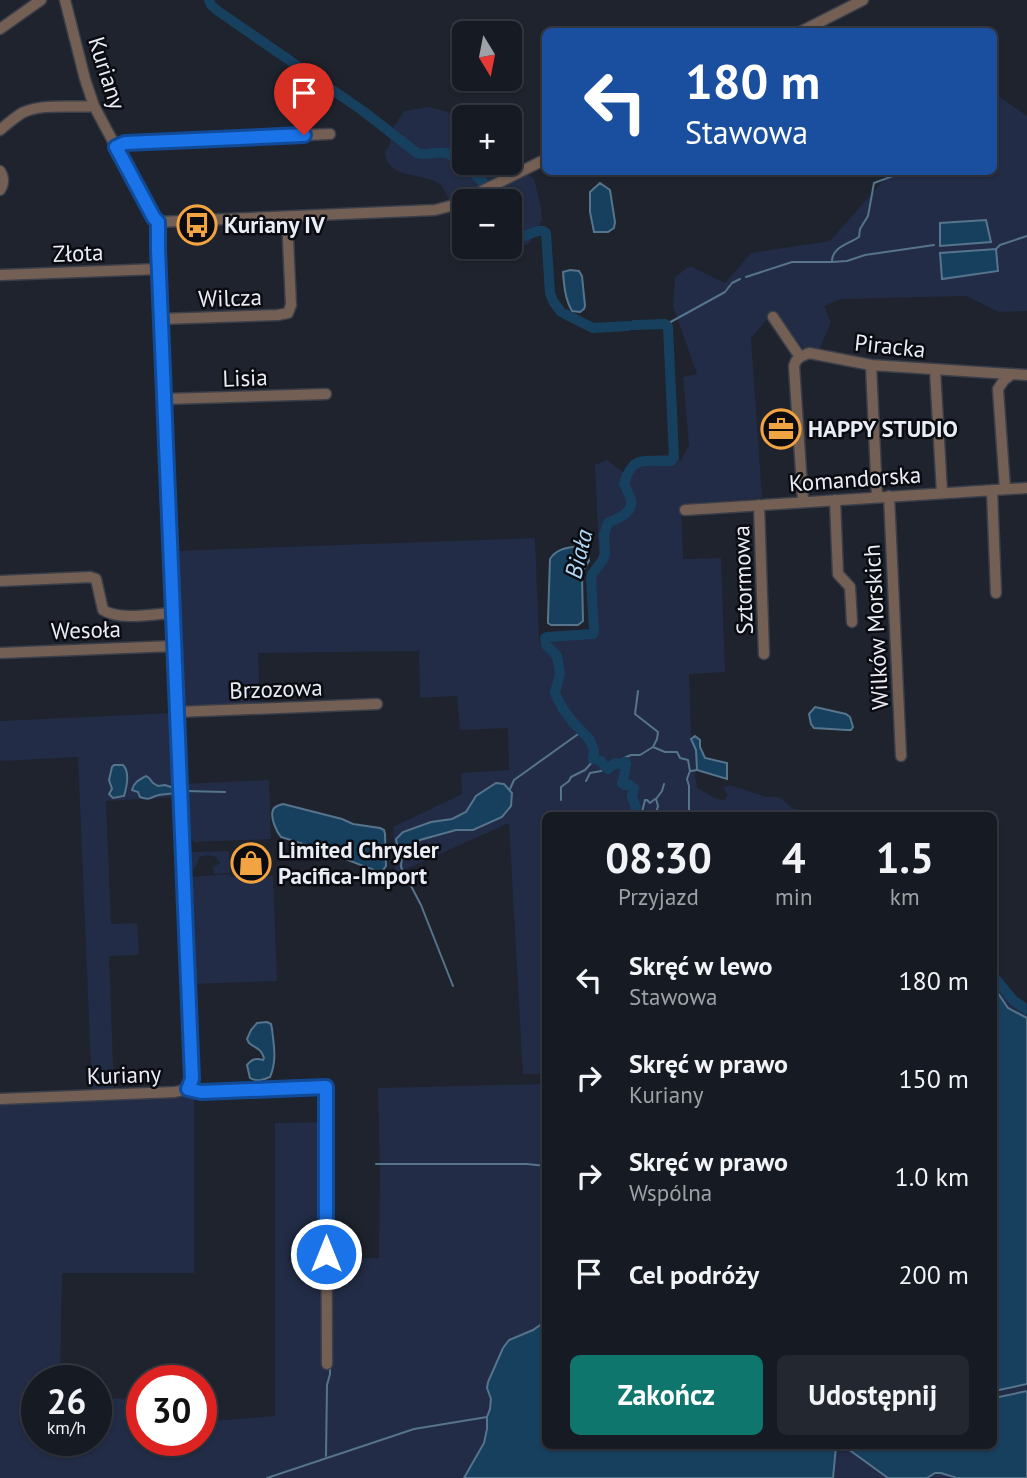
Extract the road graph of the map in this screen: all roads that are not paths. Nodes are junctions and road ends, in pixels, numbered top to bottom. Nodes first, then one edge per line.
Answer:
1 (41, 0) edge
2 (65, 0) edge
3 (863, 0) edge
4 (808, 28) edge
5 (0, 29) edge
6 (94, 106) junction
7 (0, 130) edge
8 (330, 134) dead end
9 (116, 147) junction
10 (542, 161) edge
11 (0, 171) edge
12 (0, 190) edge
13 (287, 217) junction
14 (158, 222) junction
15 (159, 268) junction
16 (0, 275) edge
17 (773, 317) dead end
18 (161, 319) junction
19 (800, 357) junction
20 (871, 365) junction
21 (935, 370) junction
22 (1013, 374) junction
23 (1027, 375) edge
24 (326, 394) dead end
25 (164, 399) junction
26 (1027, 488) edge
27 (1005, 489) junction
28 (992, 490) junction
29 (942, 493) junction
30 (889, 496) junction
31 (877, 497) junction
32 (835, 500) junction
33 (803, 501) junction
34 (759, 505) junction
35 (685, 510) dead end
36 (0, 581) edge
37 (996, 593) dead end
38 (173, 613) junction
39 (852, 622) dead end
40 (174, 646) junction
41 (0, 653) edge
42 (764, 654) dead end
43 (377, 704) dead end
44 (177, 712) junction
45 (901, 755) dead end
46 (188, 1089) junction
47 (0, 1099) edge
48 (327, 1364) dead end

1 - 5 street
2 - 6 street, Kuriany
3 - 4 street
6 - 7 street
6 - 9 street, Kuriany
8 - 9 street
9 - 14 street, Kuriany
10 - 13 street
11 - 12 street
13 - 14 street
13 - 18 street, Wilcza
14 - 15 street, Kuriany
15 - 16 street, Złota
15 - 18 street, Kuriany
17 - 19 street
18 - 25 street, Kuriany
19 - 20 street, Piracka
19 - 33 street
20 - 21 street, Piracka
20 - 31 street
21 - 22 street, Piracka
21 - 29 street
22 - 23 street, Piracka
22 - 27 street
24 - 25 street, Lisia
25 - 38 street, Kuriany
26 - 27 street, Komandorska
27 - 28 street, Komandorska
28 - 29 street, Komandorska
28 - 37 street
29 - 30 street, Komandorska
30 - 31 street, Komandorska
30 - 45 street, Wilków Morskich
31 - 32 street, Komandorska
32 - 33 street, Komandorska
32 - 39 street
33 - 34 street, Komandorska
34 - 35 street, Komandorska
34 - 42 street, Sztormowa
36 - 38 street
38 - 40 street, Kuriany
40 - 41 street, Wesoła
40 - 44 street, Kuriany
43 - 44 street, Brzozowa
44 - 46 street, Kuriany
46 - 47 street, Kuriany
46 - 48 street

